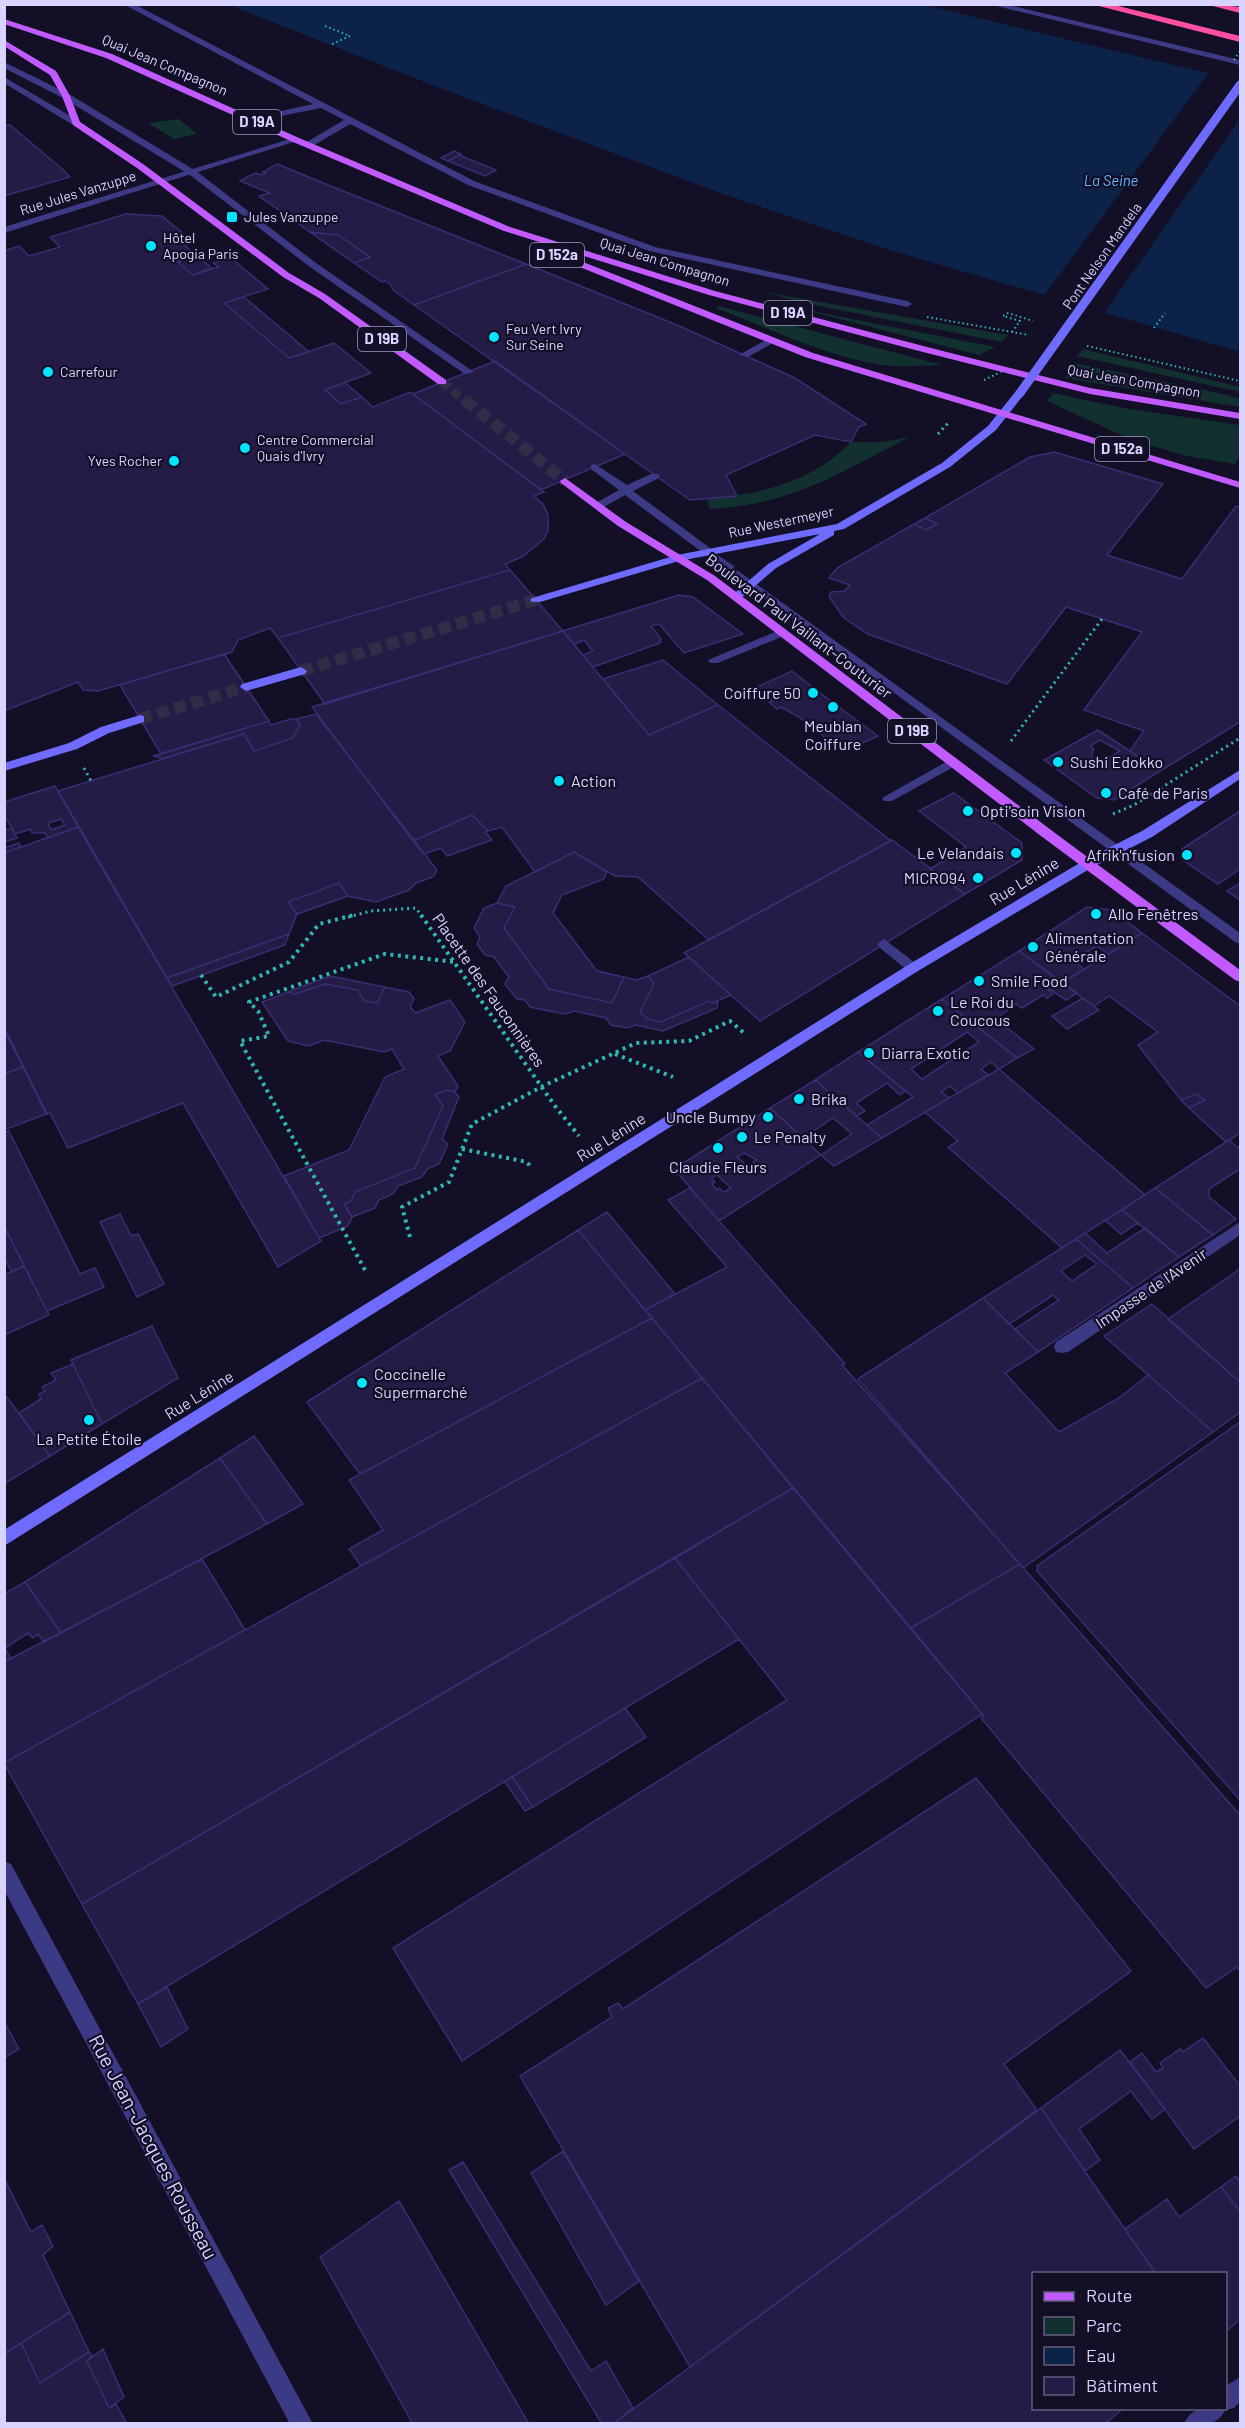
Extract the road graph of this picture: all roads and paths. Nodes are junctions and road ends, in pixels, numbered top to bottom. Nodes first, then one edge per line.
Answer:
1 (127, 4) edge
2 (992, 4) edge
3 (1096, 4) edge
4 (1216, 4) edge
5 (1240, 10) edge
6 (4, 21) edge
7 (325, 26) dead end
8 (1240, 39) edge
9 (4, 42) edge
10 (330, 45) dead end
11 (1240, 63) edge
12 (7, 65) edge
13 (4, 79) edge
14 (1240, 85) edge
15 (66, 96) junction
16 (322, 105) junction
17 (253, 120) junction
18 (350, 120) junction
19 (76, 123) junction
20 (296, 140) junction
21 (308, 145) junction
22 (193, 172) junction
23 (160, 183) junction
24 (507, 229) junction
25 (4, 230) edge
26 (611, 275) junction
27 (654, 275) junction
28 (658, 295) junction
29 (908, 304) dead end
30 (1165, 313) dead end
31 (927, 317) dead end
32 (1031, 320) dead end
33 (1154, 328) dead end
34 (1012, 332) junction
35 (1034, 336) dead end
36 (771, 340) junction
37 (1078, 344) dead end
38 (744, 355) dead end
39 (469, 372) dead end
40 (1240, 381) edge
41 (441, 382) tunnel mouth
42 (1020, 393) joint
43 (1003, 414) junction
44 (954, 415) dead end
45 (1240, 416) edge
46 (933, 440) dead end
47 (595, 467) dead end
48 (655, 476) dead end
49 (565, 481) tunnel mouth
50 (1240, 485) edge
51 (624, 490) junction
52 (598, 506) junction
53 (840, 527) junction
54 (710, 553) junction
55 (677, 558) junction
56 (753, 584) junction
57 (736, 597) junction
58 (536, 600) tunnel mouth
59 (1102, 619) dead end
60 (782, 633) junction
61 (714, 660) dead end
62 (301, 670) tunnel mouth
63 (246, 687) tunnel mouth
64 (140, 719) tunnel mouth
65 (1240, 738) edge
66 (953, 762) junction
67 (996, 762) junction
68 (4, 767) edge
69 (1240, 774) edge
70 (888, 798) dead end
71 (1134, 806) dead end
72 (1116, 849) junction
73 (1089, 864) junction
74 (1240, 939) edge
75 (884, 944) dead end
76 (455, 962) junction
77 (913, 968) junction
78 (201, 975) dead end
79 (1240, 977) edge
80 (744, 1033) dead end
81 (615, 1053) junction
82 (673, 1077) dead end
83 (543, 1086) junction
84 (579, 1136) dead end
85 (462, 1149) junction
86 (530, 1166) dead end
87 (1240, 1228) edge
88 (410, 1237) dead end
89 (365, 1270) dead end
90 (1062, 1347) dead end
91 (4, 1539) edge
92 (4, 1870) edge
93 (1240, 2388) edge
94 (1227, 2399) edge
95 (1214, 2410) edge
96 (302, 2424) edge
97 (1195, 2424) edge

1 - 16 street
2 - 11 street
3 - 8 highway
4 - 5 highway
6 - 17 main road, Quai Jean Compagnon / D 19A
7 - 10 path
9 - 15 main road, D 19B
12 - 15 street, D 19B
13 - 19 street, D 19B
14 - 42 main road, Pont Nelson Mandela, bridge
15 - 19 main road, D 19B
15 - 22 street, D 19B
16 - 17 street
16 - 18 street
17 - 20 main road, Quai Jean Compagnon / D 19A
18 - 21 street
18 - 29 street
19 - 23 main road, D 19B
20 - 21 main road, Quai Jean Compagnon / D 19A
20 - 22 street, Rue Jules Vanzuppe
21 - 24 main road, Quai Jean Compagnon / D 19A
22 - 23 street, Rue Jules Vanzuppe
22 - 39 street, D 19B
23 - 25 street, Rue Jules Vanzuppe
23 - 41 main road, D 19B
24 - 26 main road, D 152a
24 - 27 main road, Quai Jean Compagnon / D 19A
26 - 27 main road
26 - 28 main road, D 152a
27 - 28 main road
27 - 45 main road, Quai Jean Compagnon / D 19A
28 - 36 main road, D 152a
30 - 33 path
31 - 34 path
32 - 34 path
34 - 35 path
36 - 38 street
36 - 43 main road, D 152a
37 - 40 path
42 - 43 main road, Rue Westermeyer
43 - 50 main road, D 152a
43 - 53 main road, Rue Westermeyer
44 - 46 path
47 - 51 street, Boulevard Paul Vaillant-Couturier / D 19B
48 - 51 street
49 - 52 main road, Boulevard Paul Vaillant-Couturier / D 19B
51 - 52 street
51 - 54 street, Boulevard Paul Vaillant-Couturier / D 19B
52 - 55 main road, Boulevard Paul Vaillant-Couturier / D 19B
53 - 54 main road, Rue Westermeyer
53 - 56 main road
54 - 55 main road, Rue Westermeyer
54 - 56 street, Boulevard Paul Vaillant-Couturier / D 19B
55 - 57 main road, Boulevard Paul Vaillant-Couturier / D 19B
55 - 58 main road, Rue Westermeyer
56 - 57 main road
56 - 67 street, Boulevard Paul Vaillant-Couturier / D 19B
57 - 60 main road, Boulevard Paul Vaillant-Couturier / D 19B
59 - 67 path
60 - 61 street
60 - 66 main road, Boulevard Paul Vaillant-Couturier / D 19B
62 - 63 main road
64 - 68 main road
65 - 71 path
66 - 70 street
66 - 73 main road, Boulevard Paul Vaillant-Couturier / D 19B
67 - 72 street, Boulevard Paul Vaillant-Couturier / D 19B
69 - 72 main road, Rue Lénine
72 - 73 main road, Rue Lénine
72 - 74 street, Boulevard Paul Vaillant-Couturier / D 19B
73 - 77 main road, Rue Lénine
73 - 79 main road, Boulevard Paul Vaillant-Couturier / D 19B
75 - 77 street
76 - 78 path, Placette des Fauconnières
76 - 83 path, Placette des Fauconnières
76 - 89 path
77 - 91 main road, Rue Lénine
80 - 81 path, Placette des Fauconnières
81 - 82 path
81 - 83 path, Placette des Fauconnières
83 - 84 path, Placette des Fauconnières
83 - 85 path, Placette des Fauconnières
85 - 86 path
85 - 88 path, Placette des Fauconnières
87 - 90 street, Impasse de l'Avenir
92 - 96 street, Rue Jean-Jacques Rousseau
93 - 94 street
95 - 97 street

